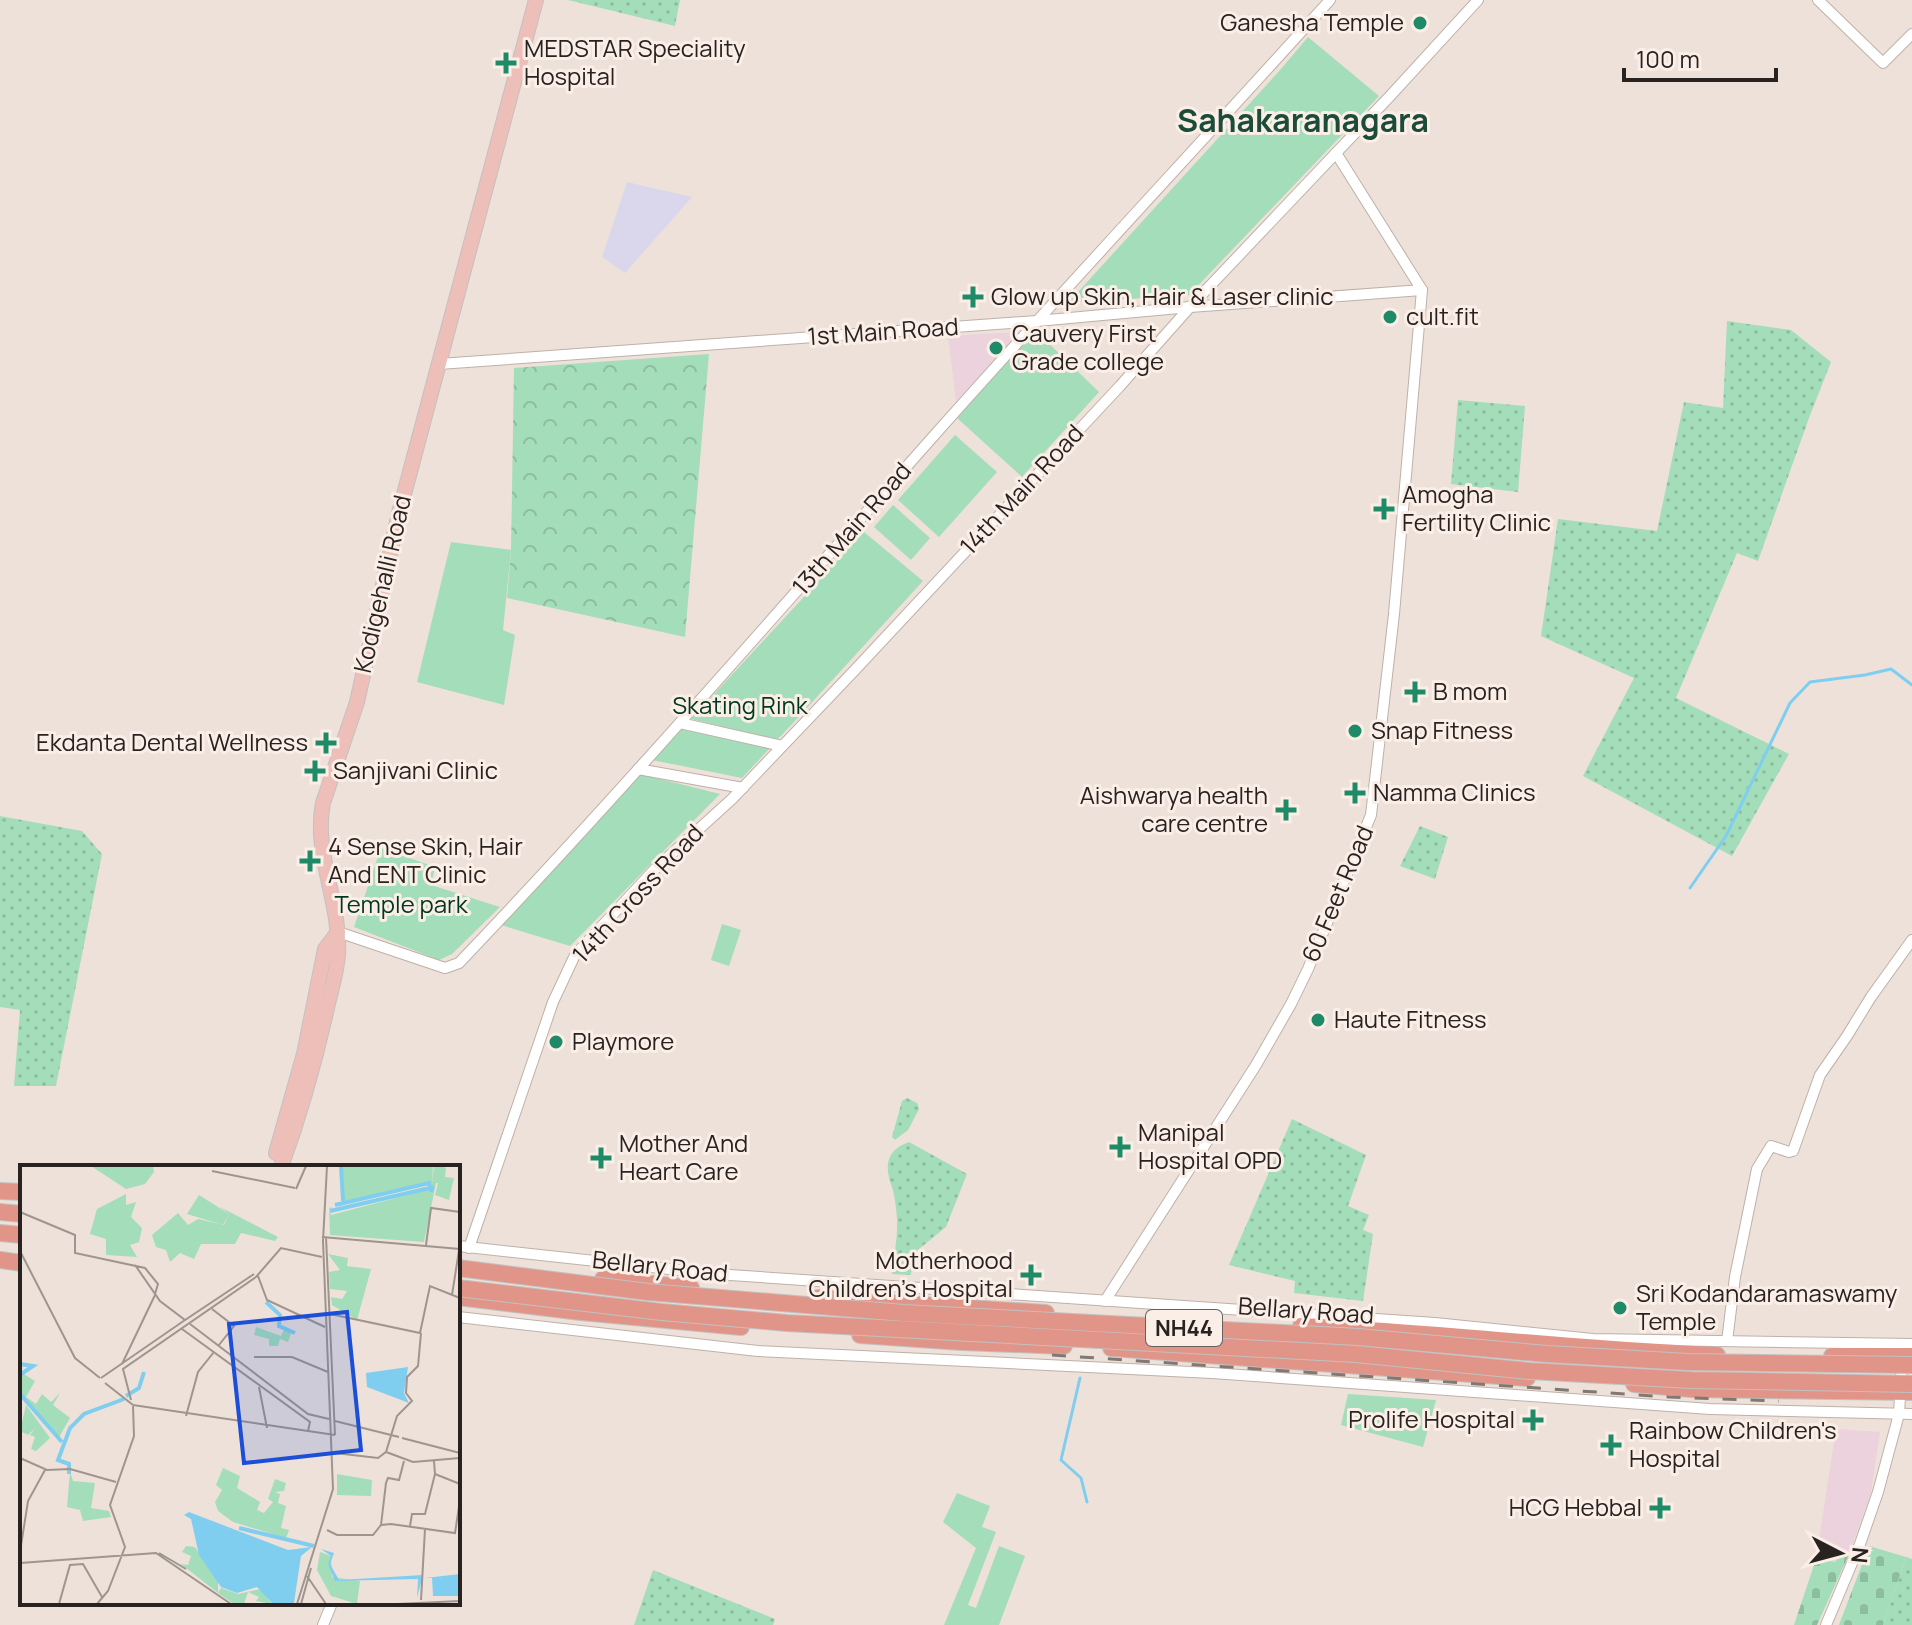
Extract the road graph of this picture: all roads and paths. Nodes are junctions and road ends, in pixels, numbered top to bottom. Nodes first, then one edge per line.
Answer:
1 (536, 0) edge
2 (1330, 0) edge
3 (1478, 0) edge
4 (1818, 0) edge
5 (1912, 34) edge
6 (1336, 153) junction
7 (1422, 290) junction
8 (1190, 307) junction
9 (1037, 321) junction
10 (439, 364) junction
11 (680, 723) junction
12 (782, 746) junction
13 (638, 769) junction
14 (743, 788) junction
15 (338, 932) junction
16 (1912, 940) edge
17 (273, 1165) edge
18 (282, 1165) edge
19 (0, 1191) edge
20 (20, 1192) edge
21 (0, 1212) edge
22 (20, 1214) edge
23 (0, 1233) edge
24 (20, 1235) edge
25 (464, 1247) edge
26 (460, 1266) edge
27 (460, 1288) edge
28 (460, 1297) edge
29 (1105, 1301) junction
30 (460, 1317) edge
31 (1727, 1341) junction
32 (1910, 1356) edge
33 (1908, 1389) edge
34 (1899, 1414) junction
35 (1912, 1414) edge
36 (331, 1605) edge
37 (323, 1625) edge
38 (1826, 1625) edge

1 - 10 main road, Kodigehalli Road
2 - 9 street, 13th Main Road
3 - 6 street, 14th Main Road
4 - 5 street
6 - 7 street
6 - 8 street, 14th Main Road
7 - 8 street, 1st Main Road
7 - 29 street, 60 Feet Road
8 - 9 street, 1st Main Road
8 - 12 street, 14th Main Road
9 - 10 street, 1st Main Road
9 - 11 street, 13th Main Road
10 - 15 main road, Kodigehalli Road
11 - 12 street
11 - 13 street, 13th Main Road
12 - 14 street, 14th Cross Road
13 - 14 street
13 - 15 street, 13th Main Road
14 - 25 street, 14th Cross Road
15 - 17 main road
15 - 18 main road, Kodigehalli Road
16 - 31 street
19 - 20 highway
21 - 22 highway
23 - 24 highway
25 - 29 street
26 - 32 highway, Bellary Road / NH44, bridge
27 - 33 highway, Bellary Road / NH44, bridge
28 - 33 highway, Bellary Road
29 - 31 street
30 - 34 street
31 - 32 street
32 - 33 street
33 - 34 street
34 - 35 street
34 - 38 street
36 - 37 street

